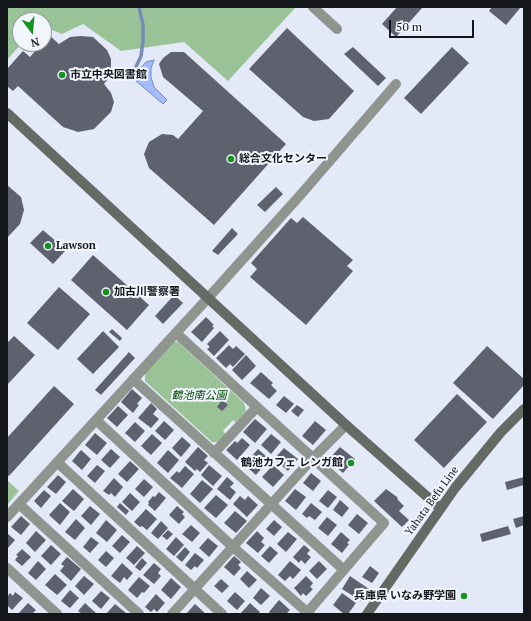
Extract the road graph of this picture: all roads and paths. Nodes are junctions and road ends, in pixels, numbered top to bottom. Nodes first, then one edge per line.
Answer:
1 (314, 7) edge
2 (337, 29) dead end
3 (396, 84) dead end
4 (7, 113) edge
5 (208, 298) junction
6 (176, 332) junction
7 (133, 379) junction
8 (257, 407) junction
9 (524, 409) edge
10 (96, 420) junction
11 (346, 425) junction
12 (214, 453) junction
13 (313, 458) junction
14 (57, 462) junction
15 (19, 504) junction
16 (271, 505) junction
17 (440, 508) junction
18 (7, 517) edge
19 (233, 546) junction
20 (7, 568) edge
21 (344, 570) junction
22 (195, 588) junction
23 (307, 613) edge
24 (57, 614) edge
25 (139, 614) edge
26 (172, 614) edge
27 (222, 614) edge
28 (367, 614) edge

1 - 2 street
3 - 5 street
4 - 5 street
5 - 6 street
5 - 11 street
6 - 7 street
6 - 8 street
7 - 10 street
7 - 12 street
8 - 12 street
8 - 13 street
9 - 17 street, Yahata Befu Line
10 - 14 street
10 - 19 street
11 - 13 street
11 - 17 street
12 - 16 street
13 - 16 street
13 - 21 street
14 - 15 street
14 - 22 street
15 - 18 street
15 - 25 street
16 - 19 street
16 - 21 street
17 - 28 street, Yahata Befu Line
19 - 22 street
19 - 23 street
20 - 24 street
21 - 23 street
22 - 26 street
22 - 27 street

